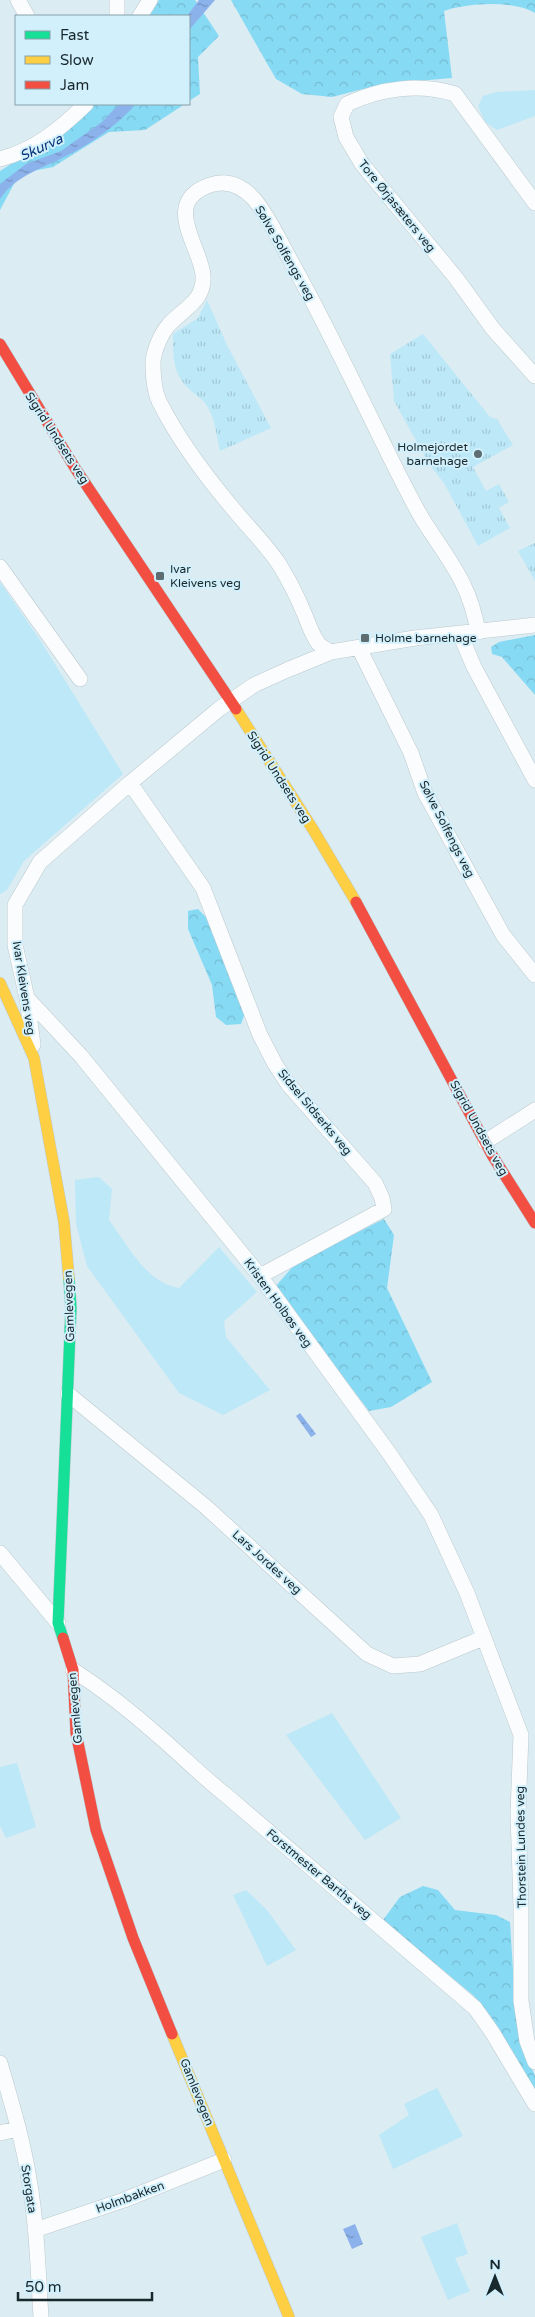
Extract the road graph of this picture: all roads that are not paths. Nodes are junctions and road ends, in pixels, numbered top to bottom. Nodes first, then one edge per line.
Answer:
1 (18, 0) edge
2 (117, 0) edge
3 (150, 0) edge
4 (26, 15) edge
5 (116, 15) edge
6 (141, 15) edge
7 (85, 105) edge
8 (0, 159) edge
9 (535, 203) edge
10 (0, 344) edge
11 (535, 376) edge
12 (0, 567) edge
13 (535, 625) edge
14 (478, 632) junction
15 (460, 634) junction
16 (359, 648) junction
17 (331, 652) junction
18 (80, 679) dead end
19 (230, 702) junction
20 (535, 780) edge
21 (130, 783) junction
22 (535, 975) edge
23 (0, 983) edge
24 (27, 998) junction
25 (34, 1058) junction
26 (535, 1110) edge
27 (484, 1142) junction
28 (535, 1223) edge
29 (260, 1276) junction
30 (68, 1394) junction
31 (0, 1553) edge
32 (58, 1623) junction
33 (484, 1638) junction
34 (73, 1670) junction
35 (535, 2062) edge
36 (0, 2063) edge
37 (535, 2104) edge
38 (18, 2129) junction
39 (0, 2133) edge
40 (224, 2160) junction
41 (35, 2230) junction
42 (41, 2317) edge
43 (289, 2317) edge

1 - 4 street
2 - 5 street
3 - 6 street
7 - 8 street
9 - 11 street, Tore Ørjasæters veg
10 - 19 street, Sigrid Undsets veg
12 - 18 street
13 - 14 street, Ivar Kleivens veg
14 - 15 street, Ivar Kleivens veg
14 - 17 street, Sølve Solfengs veg
15 - 16 street, Ivar Kleivens veg
15 - 20 street
16 - 17 street, Ivar Kleivens veg
16 - 22 street, Sølve Solfengs veg
17 - 19 street, Ivar Kleivens veg
19 - 21 street, Ivar Kleivens veg
19 - 27 street, Sigrid Undsets veg
21 - 24 street, Ivar Kleivens veg
21 - 29 street, Sidsel Sidserks veg
23 - 25 street, Gamlevegen
24 - 25 street, Ivar Kleivens veg
24 - 29 street, Kristen Holbøs veg
25 - 30 street, Gamlevegen
26 - 27 street
27 - 28 street, Sigrid Undsets veg
29 - 33 street, Kristen Holbøs veg
30 - 32 street, Gamlevegen
30 - 33 street, Lars Jordes veg
31 - 32 street
32 - 34 street, Gamlevegen
33 - 35 street, Thorstein Lundes veg
34 - 37 street, Forstmester Barths veg
34 - 40 street, Gamlevegen
36 - 38 street, Storgata
38 - 39 street
38 - 41 street, Storgata
40 - 41 street, Holmbakken
40 - 43 street, Gamlevegen
41 - 42 street, Storgata

